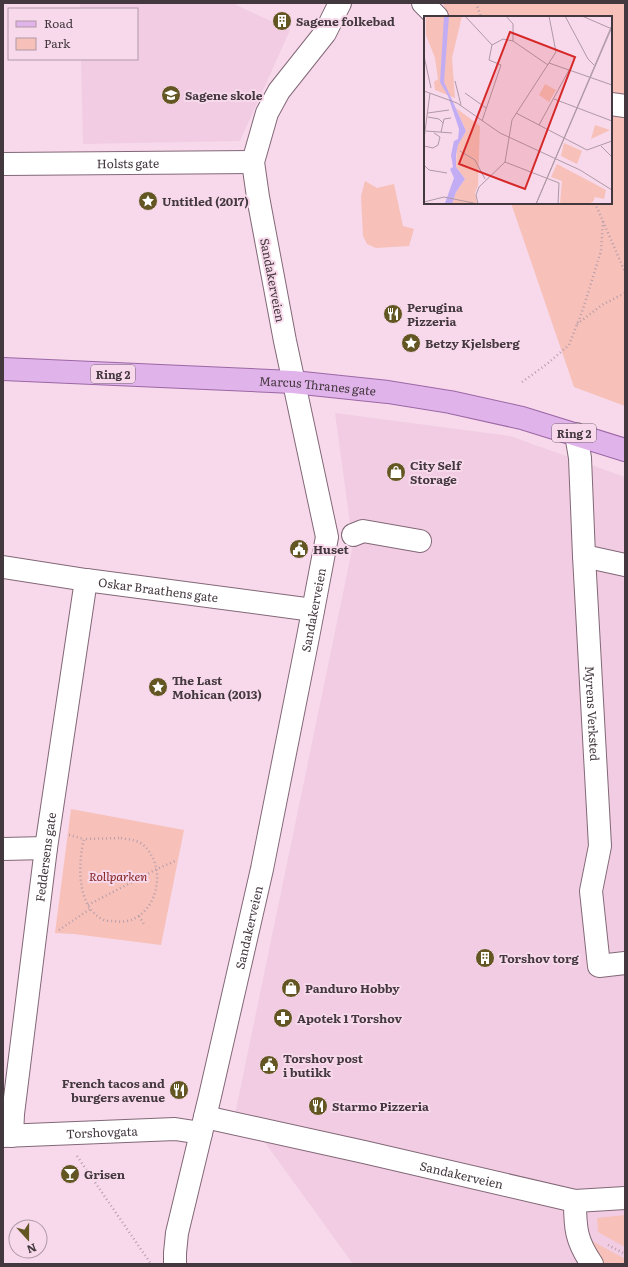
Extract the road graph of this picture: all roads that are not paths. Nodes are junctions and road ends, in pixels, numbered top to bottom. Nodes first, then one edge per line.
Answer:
1 (340, 3) edge
2 (423, 3) edge
3 (435, 16) edge
4 (612, 104) edge
5 (625, 106) edge
6 (253, 162) junction
7 (3, 164) edge
8 (3, 370) edge
9 (293, 382) junction
10 (576, 434) junction
11 (625, 450) edge
12 (353, 535) junction
13 (327, 537) junction
14 (420, 541) dead end
15 (376, 543) dead end
16 (584, 556) junction
17 (625, 565) edge
18 (3, 567) edge
19 (86, 580) junction
20 (313, 610) junction
21 (46, 848) junction
22 (3, 849) edge
23 (625, 963) edge
24 (203, 1125) junction
25 (7, 1136) edge
26 (625, 1198) edge
27 (575, 1201) junction
28 (175, 1264) edge
29 (592, 1264) edge

1 - 6 street, Sandakerveien
2 - 3 street
4 - 5 street
6 - 7 street, Holsts gate
6 - 9 street, Sandakerveien
8 - 9 main road, Marcus Thranes gate / Ring 2
9 - 10 main road, Marcus Thranes gate / Ring 2
9 - 13 street, Sandakerveien
10 - 11 main road, Marcus Thranes gate / Ring 2
10 - 16 street, Myrens Verksted
12 - 13 street
12 - 14 street
12 - 15 street
13 - 20 street, Sandakerveien
16 - 17 street
16 - 23 street, Myrens Verksted
18 - 19 street, Oskar Braathens gate
19 - 20 street, Oskar Braathens gate
19 - 21 street, Feddersens gate
20 - 24 street, Sandakerveien
21 - 22 street
21 - 25 street, Feddersens gate
24 - 25 street, Torshovgata
24 - 27 street, Sandakerveien
24 - 28 street, Sandakerveien
26 - 27 street, Sandakerveien
27 - 29 street

